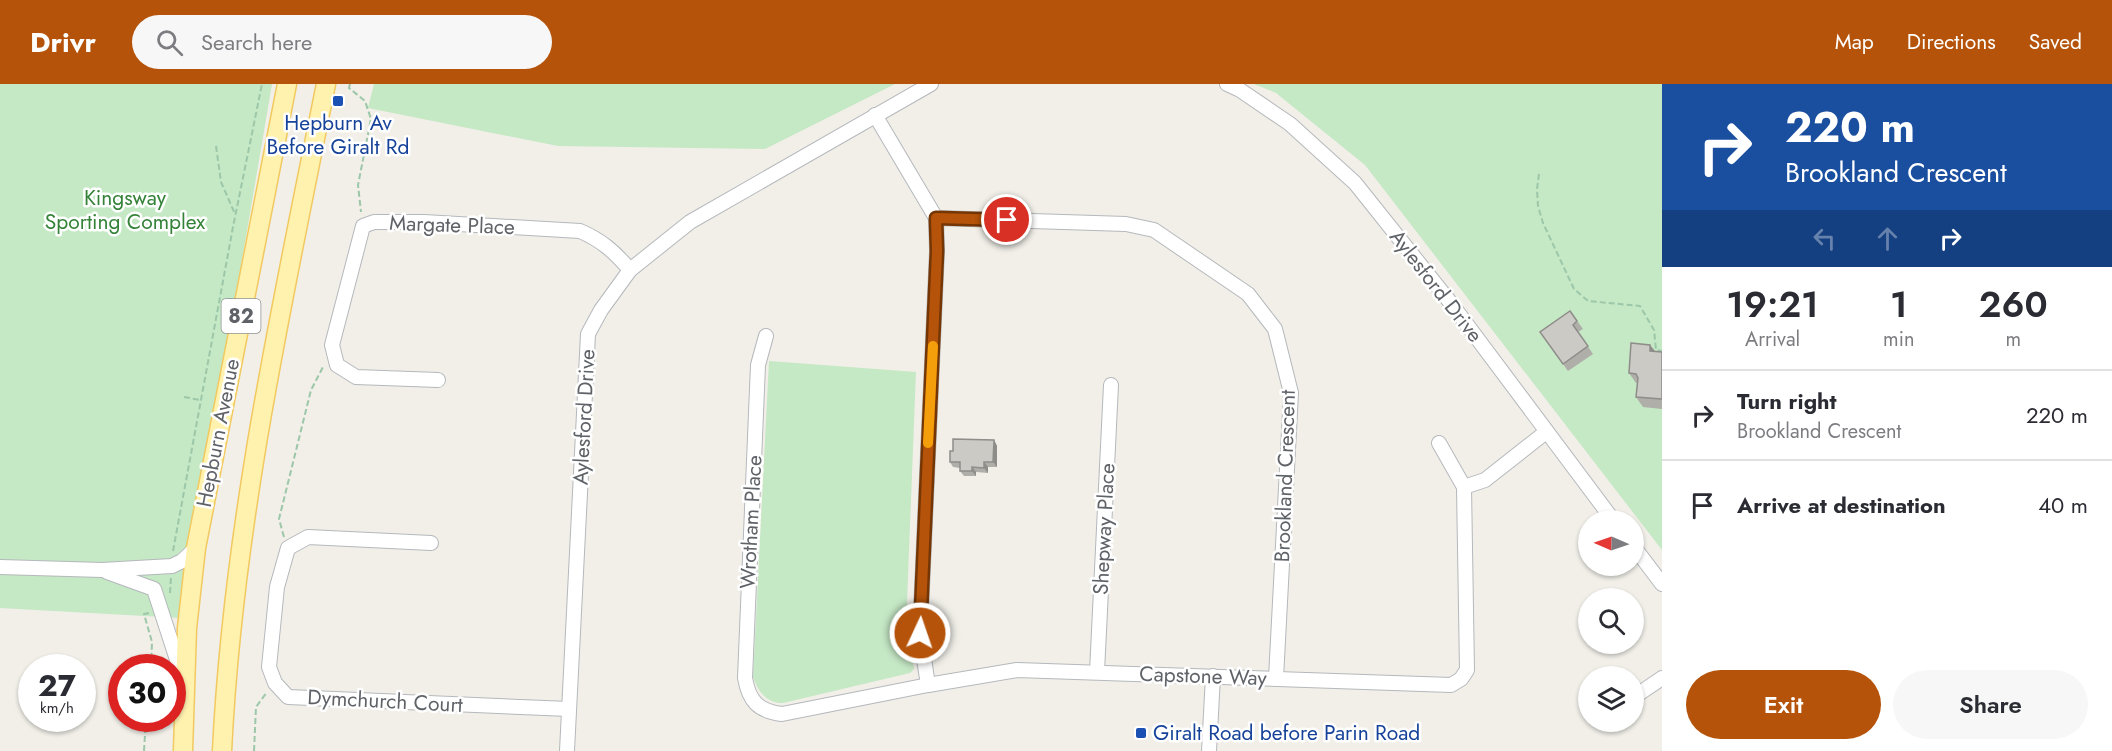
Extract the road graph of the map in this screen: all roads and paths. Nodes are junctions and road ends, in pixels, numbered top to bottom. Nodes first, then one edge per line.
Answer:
1 (262, 84) edge
2 (287, 84) edge
3 (326, 84) edge
4 (340, 84) edge
5 (930, 84) edge
6 (1227, 84) edge
7 (349, 86) edge
8 (875, 115) junction
9 (216, 146) dead end
10 (1539, 174) dead end
11 (235, 214) junction
12 (936, 218) junction
13 (363, 226) junction
14 (630, 270) junction
15 (766, 336) dead end
16 (332, 345) junction
17 (1662, 351) edge
18 (438, 380) dead end
19 (1111, 386) dead end
20 (184, 397) dead end
21 (200, 400) junction
22 (1546, 432) junction
23 (1438, 443) dead end
24 (1464, 487) junction
25 (1605, 510) edge
26 (431, 543) dead end
27 (196, 548) junction
28 (288, 549) junction
29 (1644, 560) edge
30 (172, 566) junction
31 (0, 567) edge
32 (102, 570) junction
33 (1662, 584) edge
34 (162, 609) junction
35 (152, 654) edge
36 (176, 654) edge
37 (186, 656) edge
38 (1097, 672) junction
39 (1213, 676) junction
40 (1276, 678) junction
41 (1662, 678) edge
42 (274, 683) junction
43 (928, 684) junction
44 (1644, 690) edge
45 (757, 705) joint
46 (569, 710) junction
47 (145, 732) edge
48 (184, 732) edge
49 (144, 751) edge
50 (183, 751) edge
51 (222, 751) edge
52 (254, 751) edge
53 (567, 751) edge
54 (1209, 751) edge

1 - 11 path
2 - 27 main road, Hepburn Avenue / 82
3 - 51 main road, Hepburn Avenue / 82
4 - 7 path
5 - 8 street, Aylesford Drive
6 - 22 street, Aylesford Drive
7 - 13 path
8 - 12 street
8 - 14 street, Aylesford Drive
9 - 11 path
10 - 17 path
11 - 21 path
12 - 40 street, Brookland Crescent
12 - 43 street
13 - 14 street, Margate Place
13 - 16 street, Margate Place
14 - 46 street, Aylesford Drive
15 - 45 street, Wrotham Place
16 - 18 street
16 - 28 path
19 - 38 street, Shepway Place
20 - 21 path
21 - 30 path
22 - 24 street
22 - 25 street, Aylesford Drive
23 - 24 street, Capstone Way
24 - 40 street, Capstone Way
26 - 28 street
27 - 30 street
27 - 37 main road, Hepburn Avenue / 82
28 - 42 street
29 - 33 street
30 - 32 street
30 - 34 path
31 - 32 street
32 - 34 street
34 - 35 path
34 - 36 street
38 - 39 street, Capstone Way
38 - 43 street, Capstone Way
39 - 40 street, Capstone Way
39 - 54 street
41 - 44 street
42 - 46 street, Dymchurch Court
42 - 52 path
43 - 45 street, Capstone Way
46 - 53 street, Aylesford Drive
47 - 49 path
48 - 50 main road, Hepburn Avenue / 82

